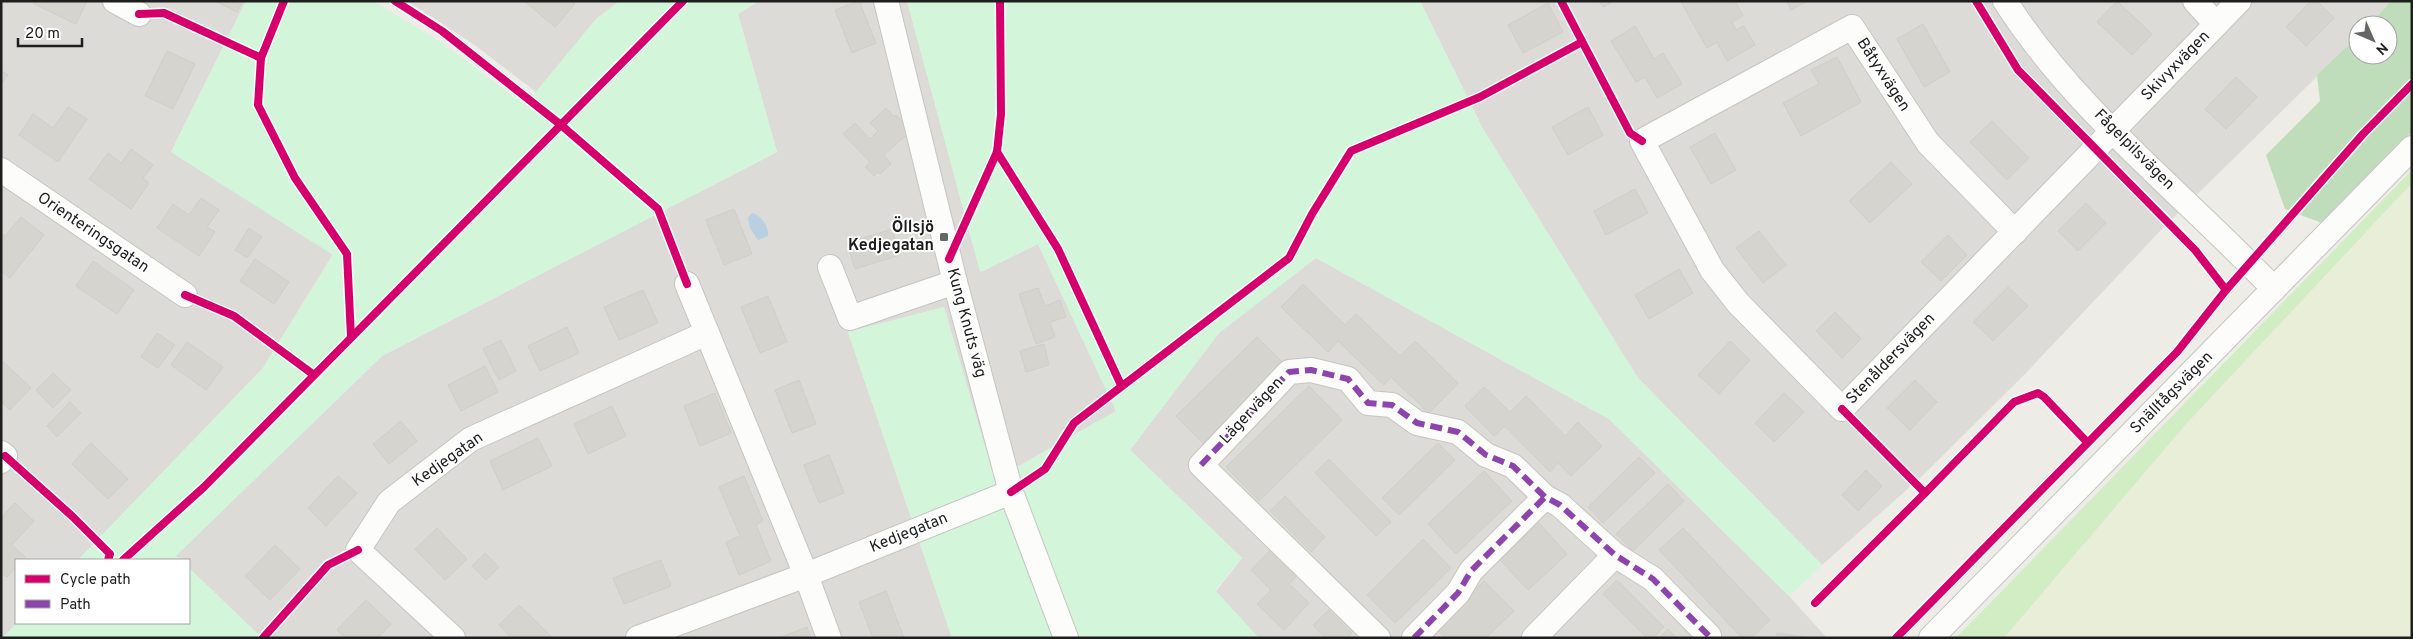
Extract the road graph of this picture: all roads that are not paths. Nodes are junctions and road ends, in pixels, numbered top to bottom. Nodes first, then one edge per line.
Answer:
1 (115, 1) edge
2 (886, 1) edge
3 (2005, 1) edge
4 (2196, 1) edge
5 (2239, 1) edge
6 (140, 14) dead end
7 (2216, 24) junction
8 (2113, 132) junction
9 (1642, 140) joint
10 (2412, 148) edge
11 (1, 170) edge
12 (2015, 232) junction
13 (830, 267) dead end
14 (955, 282) junction
15 (687, 284) dead end
16 (2274, 289) junction
17 (185, 295) dead end
18 (707, 333) junction
19 (1, 453) edge
20 (1, 461) edge
21 (1011, 492) junction
22 (1545, 497) junction
23 (1614, 554) junction
24 (806, 575) junction
25 (453, 638) edge
26 (638, 638) edge
27 (829, 638) edge
28 (1066, 638) edge
29 (1378, 638) edge
30 (1414, 638) edge
31 (1534, 638) edge
32 (1707, 638) edge
33 (1931, 638) edge

1 - 6 street
2 - 14 street, Kung Knuts väg
3 - 8 street, Fågelpilsvägen
4 - 7 street
5 - 7 street, Skivyxvägen
7 - 8 street, Skivyxvägen
8 - 12 street, Stenåldersvägen
8 - 16 street, Fågelpilsvägen
9 - 12 street, Båtyxvägen
9 - 12 street, Stenåldersvägen
10 - 16 street, Snälltågsvägen
11 - 17 street, Orienteringsgatan
13 - 14 street
14 - 21 street, Kung Knuts väg
15 - 18 street
16 - 33 street, Snälltågsvägen
18 - 24 street
18 - 25 street, Kedjegatan
19 - 20 street
21 - 24 street, Kedjegatan
21 - 28 street, Kung Knuts väg
22 - 23 street, Lägervägen
22 - 29 street, Lägervägen
22 - 30 street
23 - 31 street
23 - 32 street, Lägervägen
24 - 26 street, Kedjegatan
24 - 27 street

